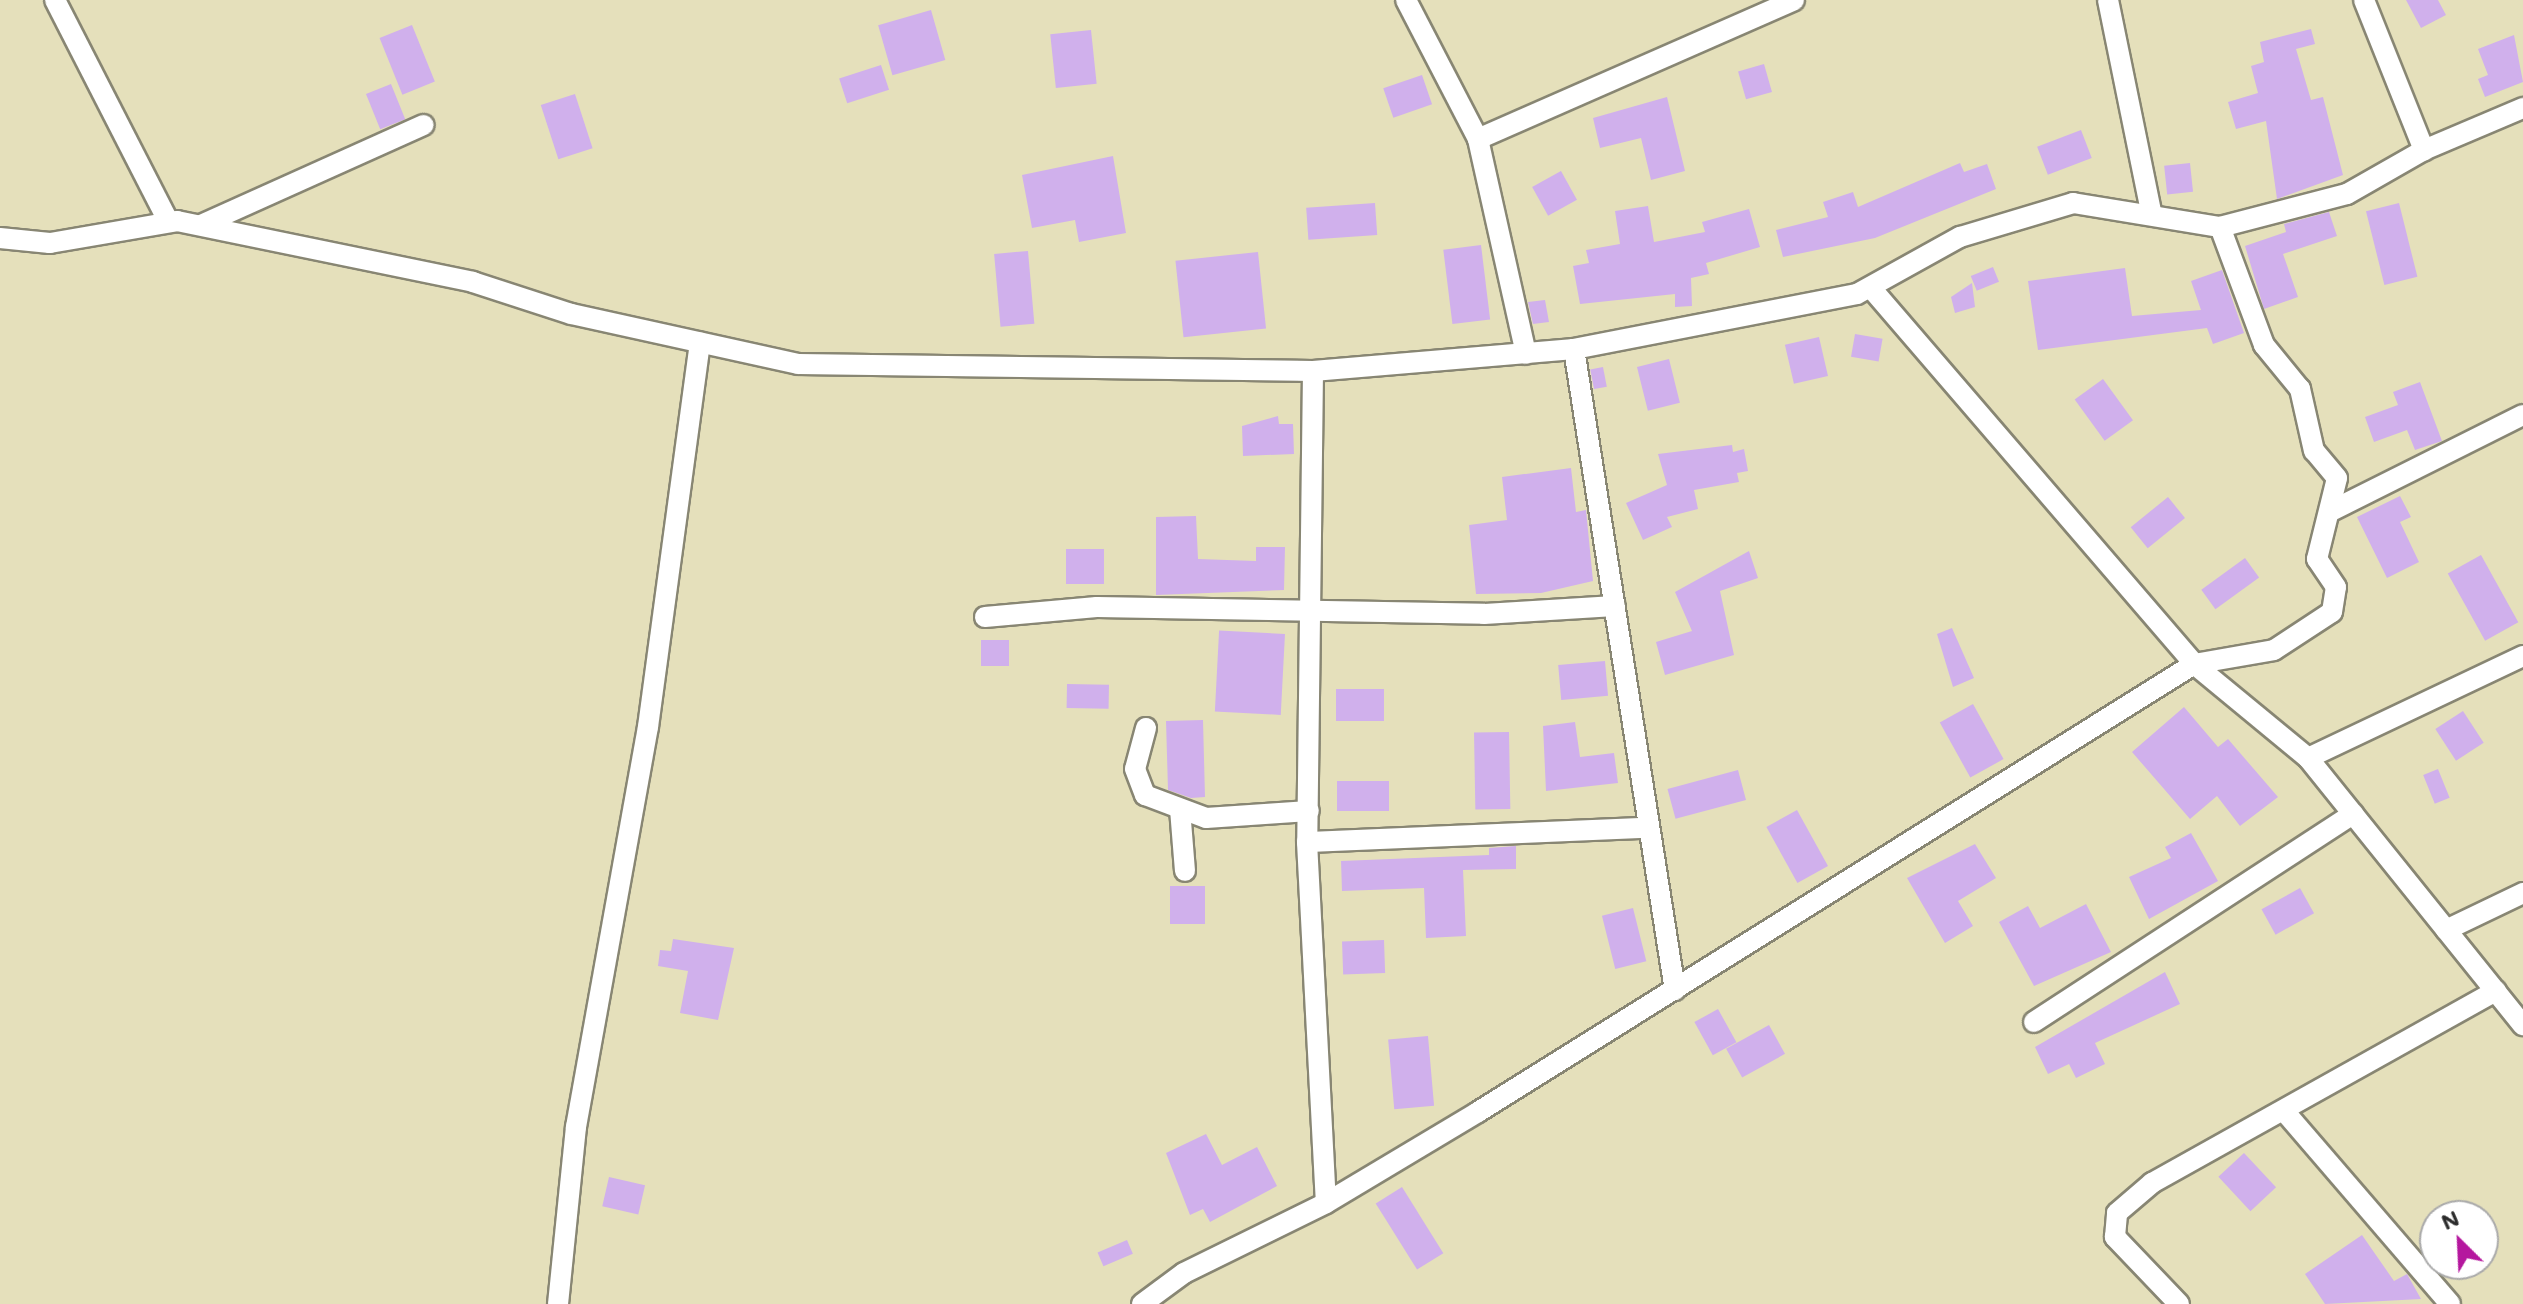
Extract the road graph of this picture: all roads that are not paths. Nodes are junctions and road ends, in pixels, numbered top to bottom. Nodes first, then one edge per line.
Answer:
1 (55, 0) edge
2 (1406, 0) edge
3 (1794, 0) edge
4 (2108, 0) edge
5 (2364, 0) edge
6 (2523, 108) edge
7 (424, 125) dead end
8 (1478, 139) junction
9 (2424, 150) junction
10 (2151, 211) junction
11 (168, 221) junction
12 (201, 225) junction
13 (2220, 227) junction
14 (0, 238) edge
15 (1871, 288) junction
16 (700, 342) junction
17 (1574, 349) junction
18 (1526, 354) junction
19 (1313, 371) junction
20 (2523, 415) edge
21 (2333, 510) junction
22 (1615, 606) junction
23 (1315, 613) junction
24 (985, 617) dead end
25 (2523, 656) edge
26 (2194, 664) junction
27 (1146, 728) dead end
28 (2308, 758) junction
29 (1180, 809) junction
30 (1309, 811) junction
31 (2353, 814) junction
32 (1648, 828) junction
33 (1307, 842) junction
34 (1185, 871) dead end
35 (2523, 893) edge
36 (2446, 930) junction
37 (1675, 990) junction
38 (2496, 991) junction
39 (2034, 1022) dead end
40 (2523, 1025) edge
41 (2285, 1112) junction
42 (1326, 1203) junction
43 (558, 1304) edge
44 (1142, 1304) edge
45 (2179, 1304) edge
46 (2450, 1304) edge

1 - 11 street
2 - 8 street
3 - 8 street
4 - 10 street
5 - 9 street
6 - 9 street
7 - 12 street
8 - 18 street
9 - 13 street
10 - 13 street
10 - 15 street
11 - 12 street
11 - 14 street
12 - 16 street
13 - 21 street
15 - 17 street
15 - 26 street
16 - 19 street
16 - 43 street
17 - 18 street
17 - 22 street
18 - 19 street
19 - 23 street
20 - 21 street
21 - 26 street
22 - 23 street
22 - 32 street
23 - 24 street
23 - 30 street
25 - 28 street
26 - 28 street
26 - 37 street
27 - 29 street
28 - 31 street
29 - 30 street
29 - 34 street
30 - 33 street
31 - 36 street
31 - 39 street
32 - 33 street
32 - 37 street
33 - 42 street
35 - 36 street
36 - 38 street
37 - 42 street
38 - 40 street
38 - 41 street
41 - 45 street
41 - 46 street
42 - 44 street

